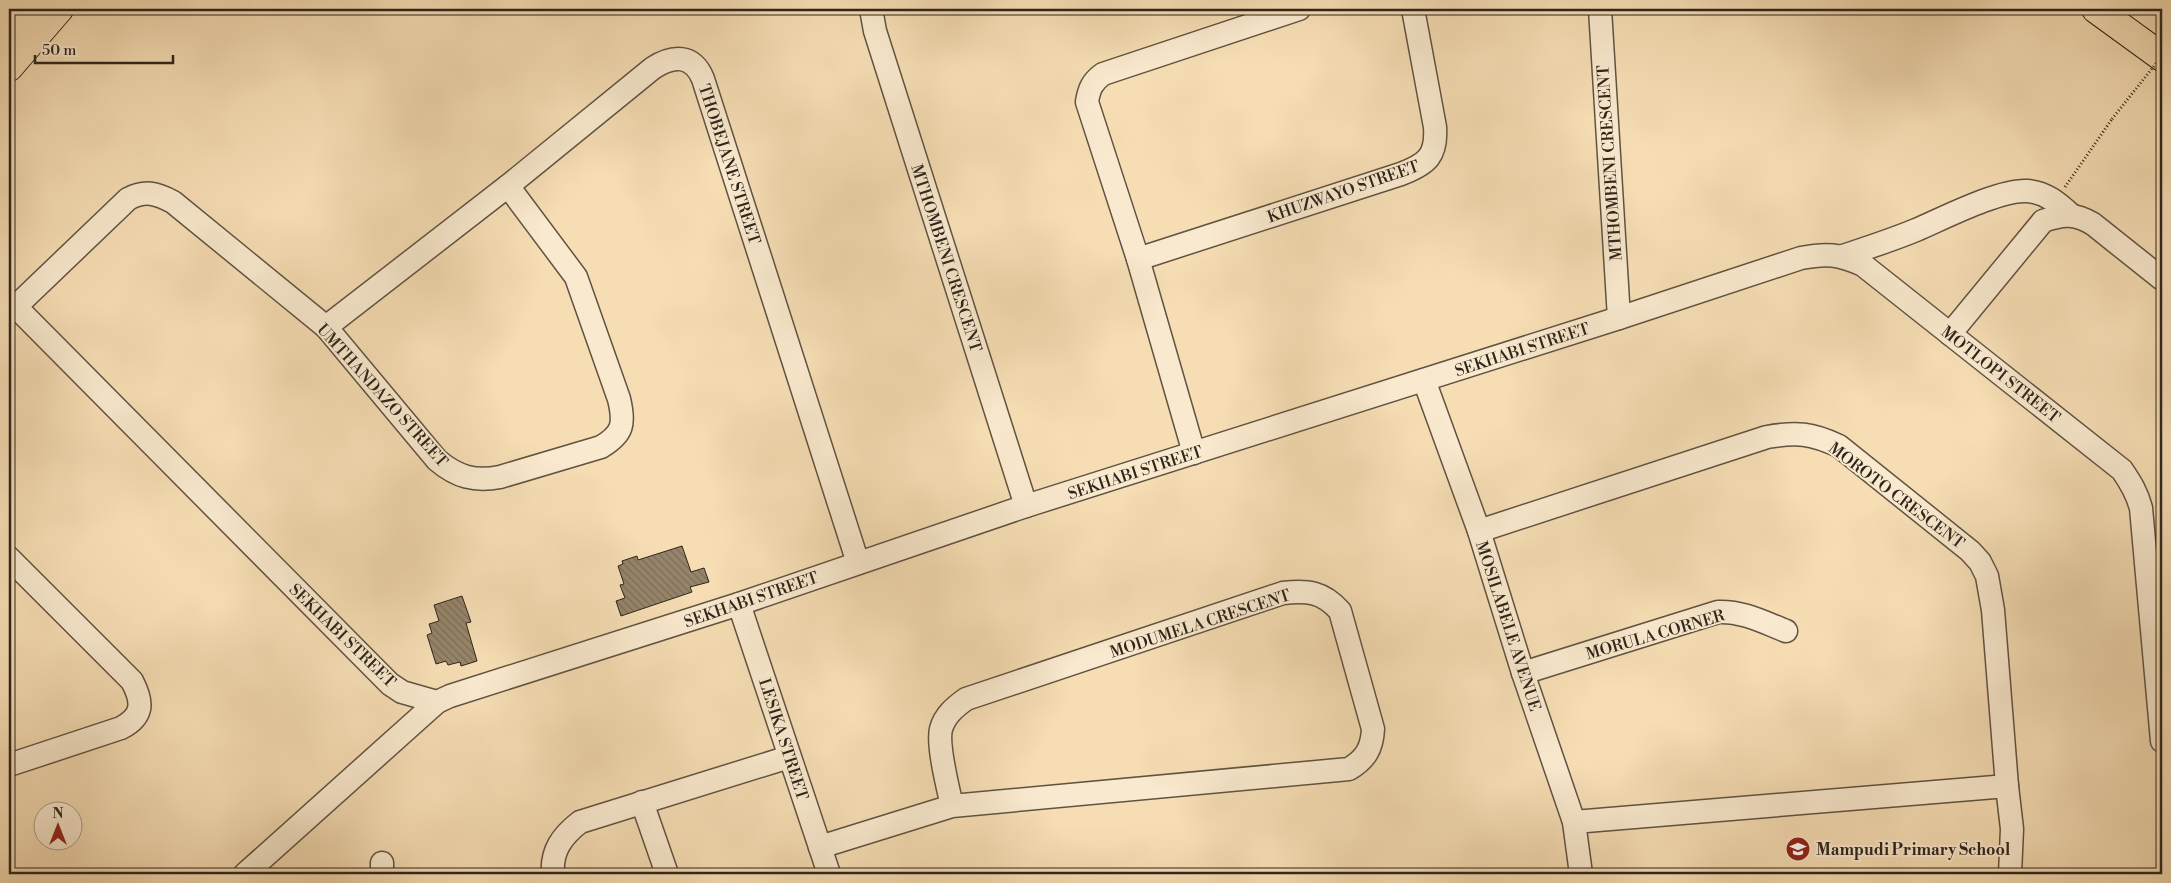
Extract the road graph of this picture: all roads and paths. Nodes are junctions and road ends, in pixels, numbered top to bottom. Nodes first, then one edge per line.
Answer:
1 (36, 9) edge
2 (59, 9) edge
3 (871, 9) edge
4 (1299, 9) edge
5 (1413, 9) edge
6 (1600, 9) edge
7 (2096, 9) edge
8 (2109, 9) edge
9 (9, 33) edge
10 (2162, 52) edge
11 (2162, 57) edge
12 (9, 67) edge
13 (508, 186) junction
14 (2063, 208) junction
15 (1843, 256) junction
16 (1138, 259) junction
17 (2162, 279) edge
18 (12, 310) edge
19 (1619, 318) junction
20 (326, 327) junction
21 (1950, 334) junction
22 (1424, 380) junction
23 (1194, 453) junction
24 (1026, 506) junction
25 (1479, 530) junction
26 (9, 558) edge
27 (858, 562) junction
28 (2154, 563) edge
29 (739, 604) junction
30 (1786, 631) dead end
31 (1523, 673) junction
32 (437, 702) junction
33 (2162, 735) edge
34 (789, 757) junction
35 (9, 765) edge
36 (2007, 786) junction
37 (642, 802) junction
38 (952, 806) junction
39 (1574, 822) junction
40 (820, 847) junction
41 (245, 874) edge
42 (553, 874) edge
43 (666, 874) edge
44 (829, 874) edge
45 (1581, 874) edge
46 (2010, 874) edge

1 - 9 main road
2 - 12 main road
3 - 24 street, MTHOMBENI CRESCENT
4 - 16 street
5 - 16 street, KHUZWAYO STREET
6 - 19 street, MTHOMBENI CRESCENT
7 - 11 main road
8 - 10 main road
11 - 14 path, bridge
13 - 20 street, THOBEJANE STREET
13 - 20 street, UMTHANDAZO STREET
13 - 27 street, THOBEJANE STREET
14 - 15 street
14 - 17 street
14 - 21 street
15 - 19 street, MOTLOPI STREET
15 - 21 street, MOTLOPI STREET
16 - 23 street
18 - 20 street, UMTHANDAZO STREET
18 - 32 street, SEKHABI STREET
19 - 22 street, SEKHABI STREET
21 - 28 street, MOTLOPI STREET
22 - 23 street, SEKHABI STREET
22 - 25 street, MOSILABELE AVENUE
23 - 24 street, SEKHABI STREET
24 - 27 street, SEKHABI STREET
25 - 31 street, MOSILABELE AVENUE
25 - 36 street, MOROTO CRESCENT
26 - 35 street
27 - 29 street, SEKHABI STREET
28 - 33 street, MOTLOPI STREET
29 - 32 street, SEKHABI STREET
29 - 34 street, LESIKA STREET
30 - 31 street, MORULA CORNER
31 - 39 street, MOSILABELE AVENUE
32 - 41 street
34 - 37 street
34 - 40 street, LESIKA STREET
36 - 39 street
36 - 46 street, MOROTO CRESCENT
37 - 42 street
37 - 43 street
38 - 38 street, MODUMELA CRESCENT
38 - 40 street, MODUMELA CRESCENT
39 - 45 street, MOSILABELE AVENUE
40 - 44 street, LESIKA STREET

